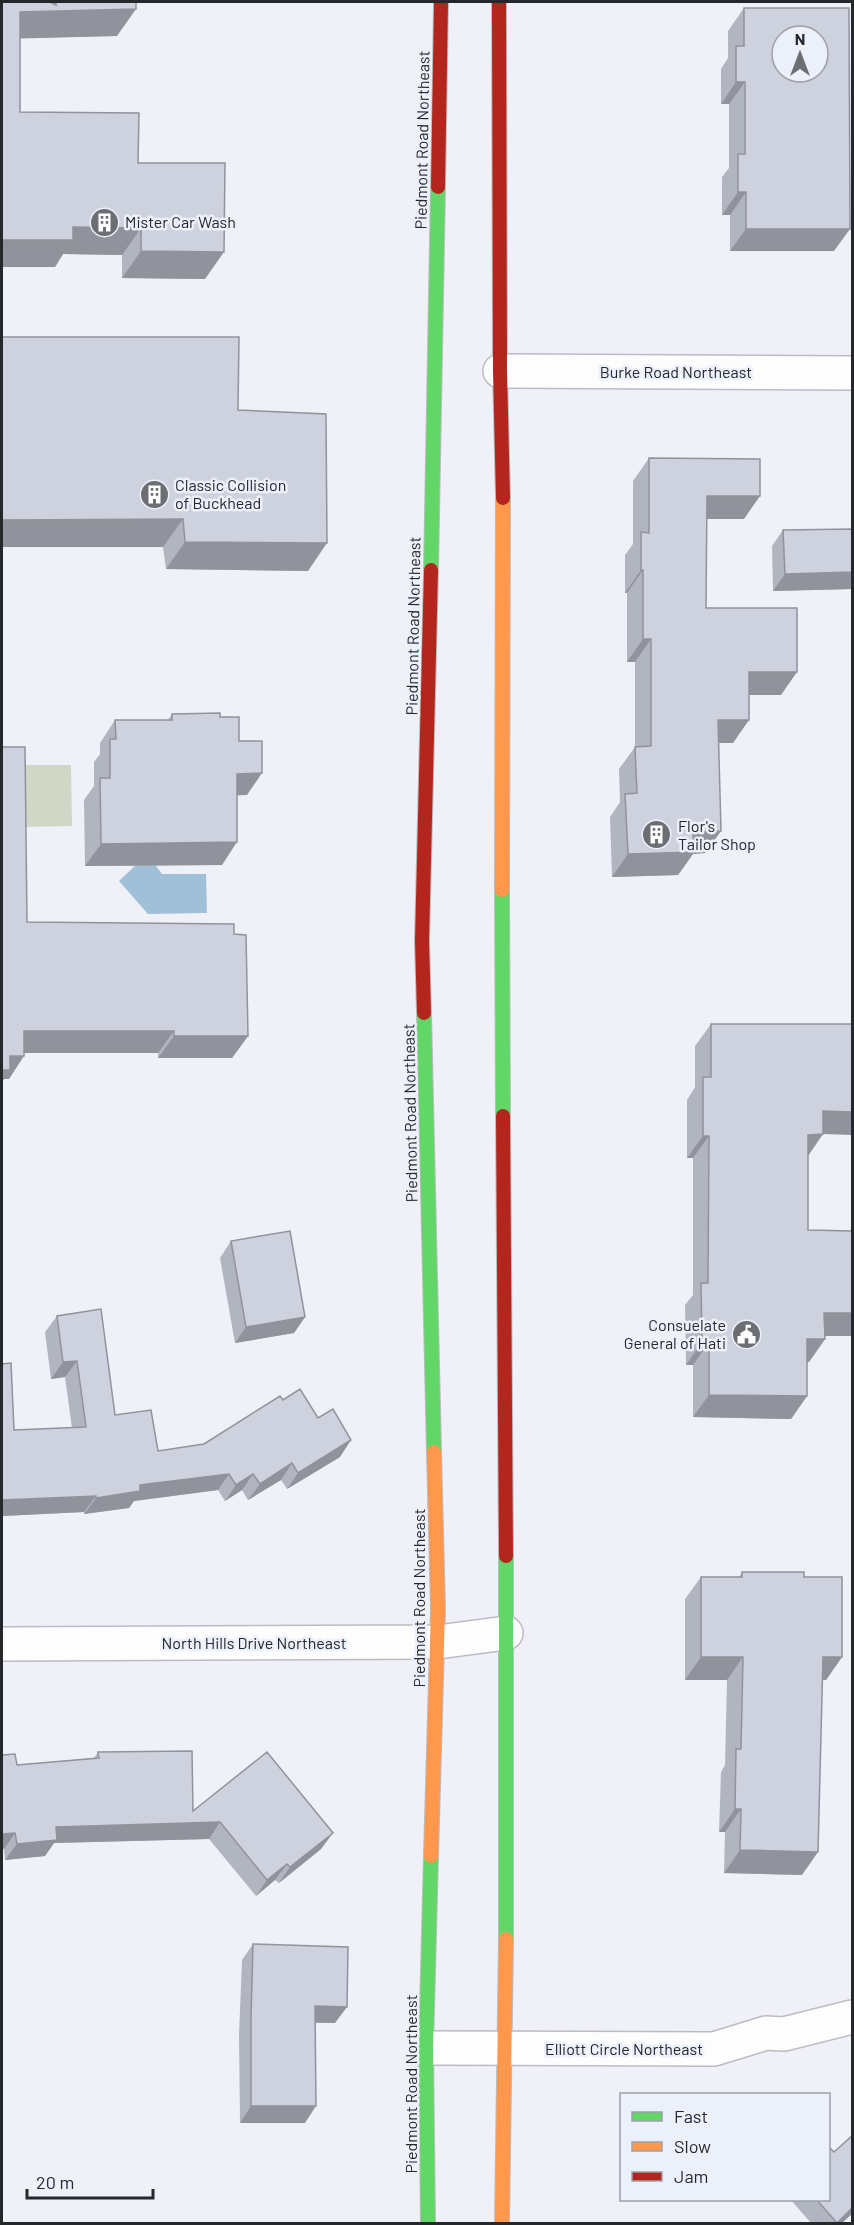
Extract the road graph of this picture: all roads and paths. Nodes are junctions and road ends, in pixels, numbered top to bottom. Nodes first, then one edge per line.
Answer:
1 (441, 2) edge
2 (499, 2) edge
3 (500, 371) junction
4 (852, 373) edge
5 (506, 1633) junction
6 (438, 1642) junction
7 (2, 1644) edge
8 (852, 2017) edge
9 (426, 2048) junction
10 (506, 2049) junction
11 (428, 2223) edge
12 (502, 2223) edge

1 - 6 main road, Piedmont Road Northeast
2 - 3 main road
3 - 4 street, Burke Road Northeast
3 - 5 main road
5 - 6 street, North Hills Drive Northeast
5 - 10 main road
6 - 7 street, North Hills Drive Northeast
6 - 9 main road, Piedmont Road Northeast
8 - 10 street, Elliott Circle Northeast
9 - 10 street, Elliott Circle Northeast
9 - 11 main road, Piedmont Road Northeast
10 - 12 main road

